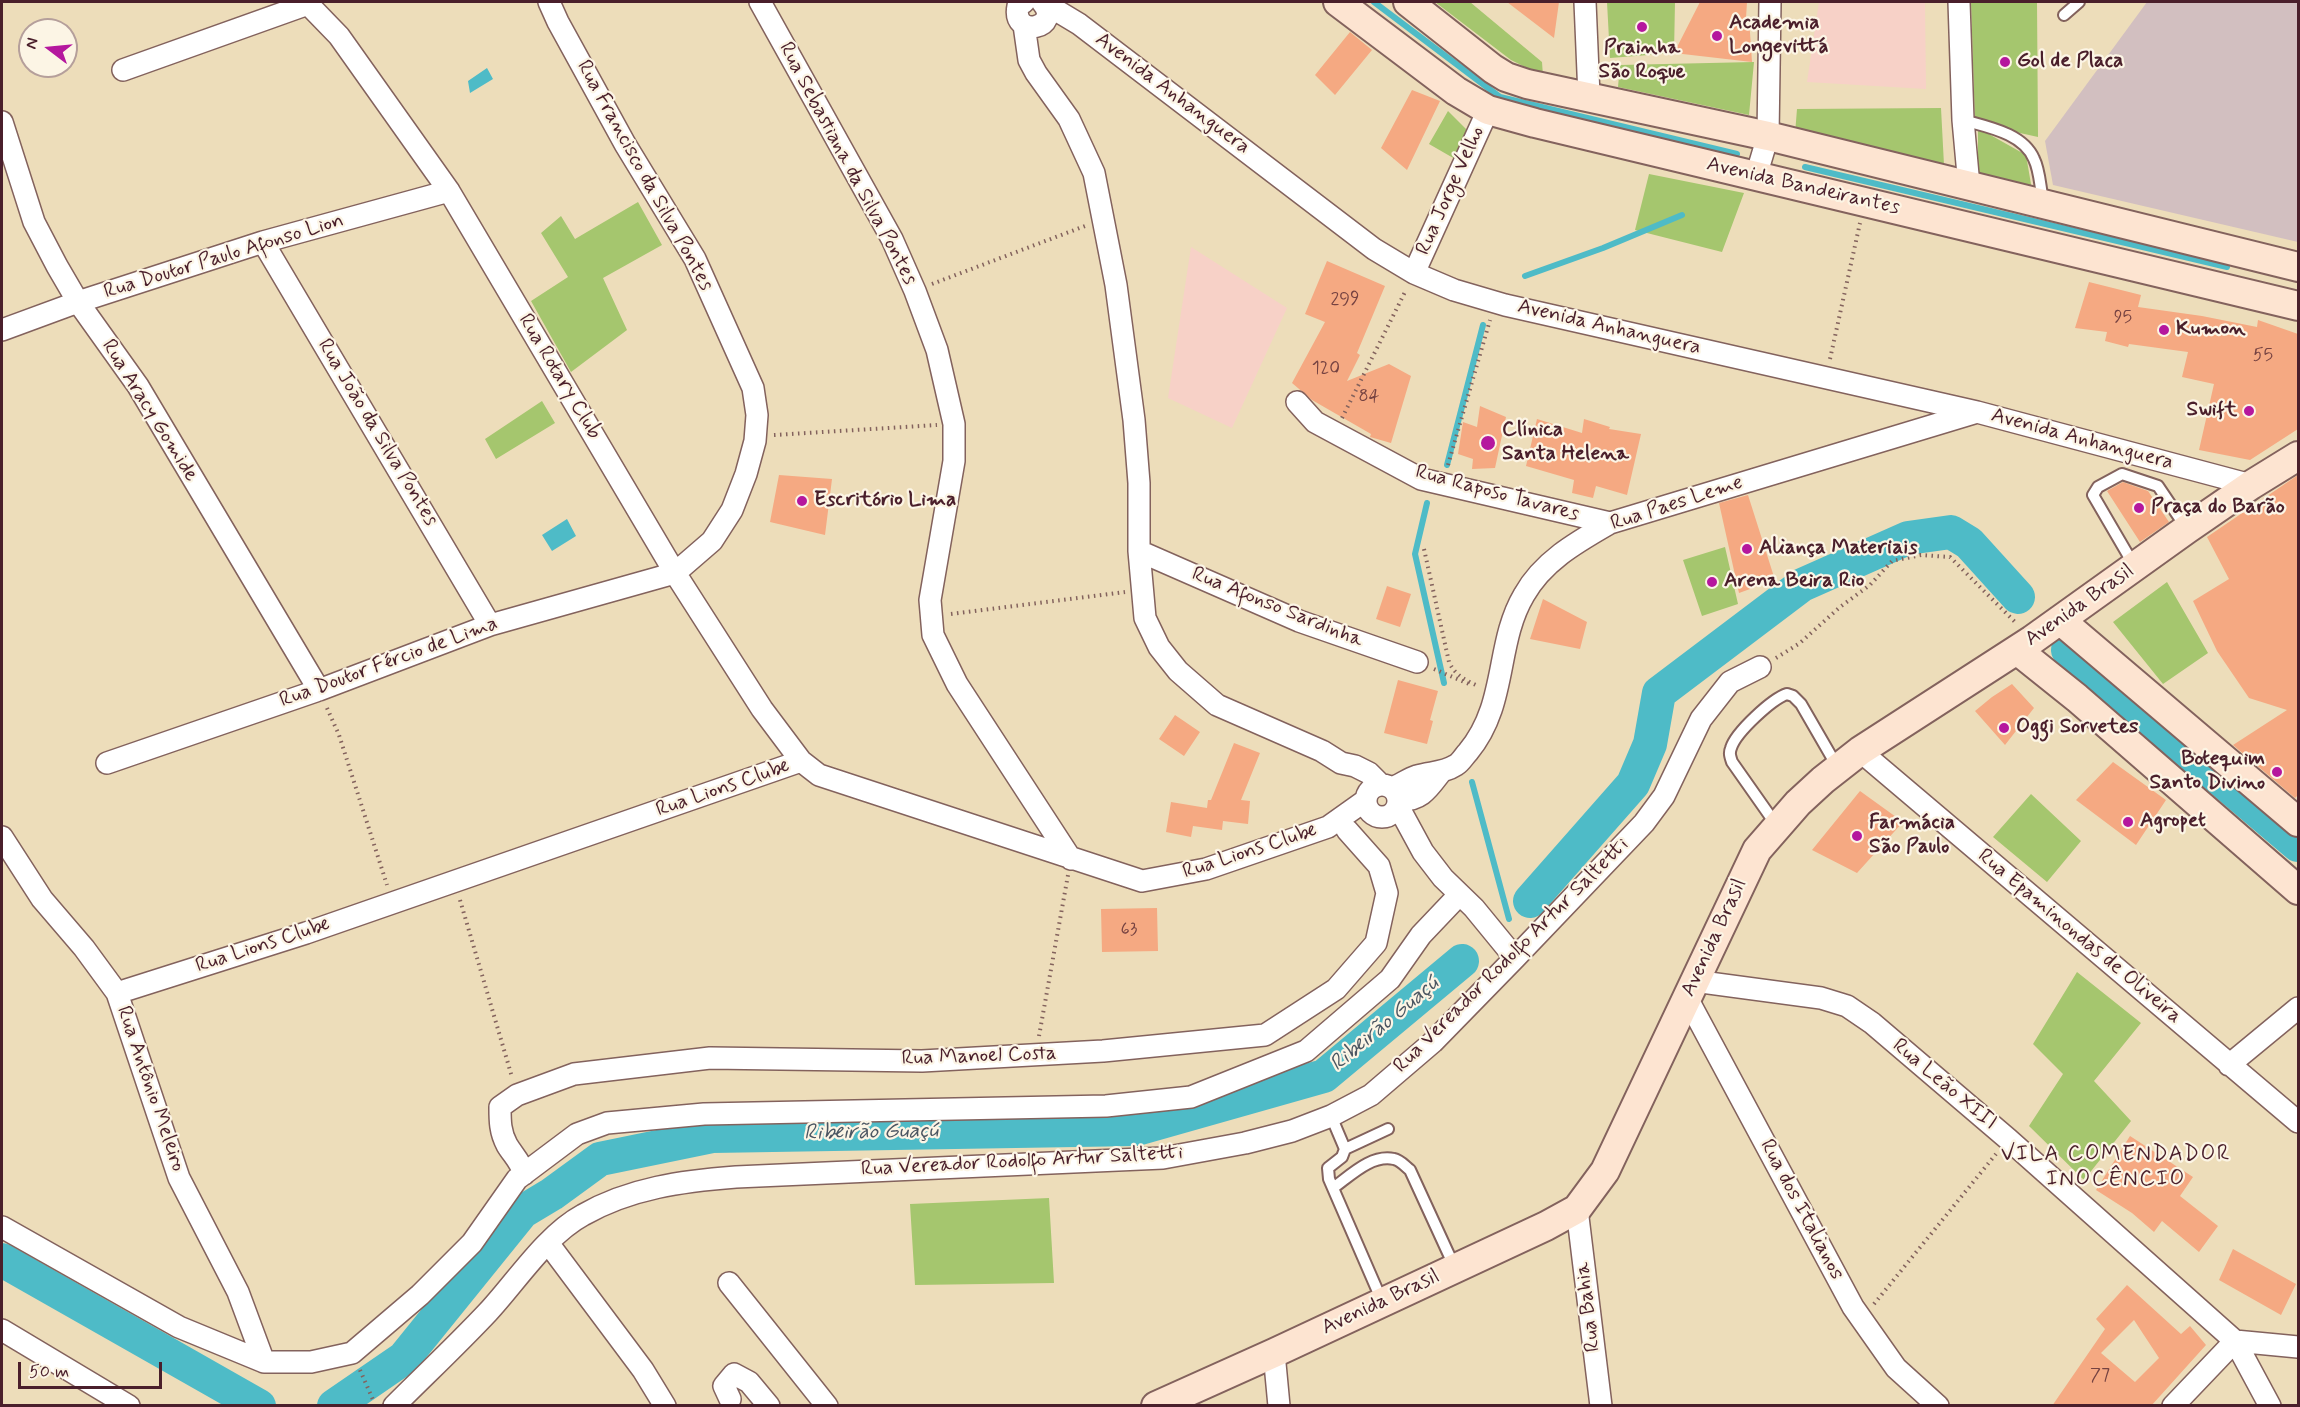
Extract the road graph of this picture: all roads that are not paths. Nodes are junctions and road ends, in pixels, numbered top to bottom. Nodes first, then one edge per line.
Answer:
1 (549, 2) edge
2 (760, 2) edge
3 (1338, 2) edge
4 (1408, 2) edge
5 (1585, 2) edge
6 (1770, 2) edge
7 (1959, 2) edge
8 (2079, 2) edge
9 (307, 3) edge
10 (1028, 10) edge
11 (2064, 15) dead end
12 (123, 70) dead end
13 (1589, 96) junction
14 (1488, 110) junction
15 (1963, 120) junction
16 (2, 122) edge
17 (1768, 136) junction
18 (1756, 176) junction
19 (1969, 186) junction
20 (448, 191) junction
21 (2043, 204) junction
22 (263, 242) junction
23 (2294, 266) edge
24 (1414, 273) junction
25 (78, 302) junction
26 (2290, 304) edge
27 (2, 330) edge
28 (1297, 402) dead end
29 (1977, 412) junction
30 (2298, 456) edge
31 (2251, 485) junction
32 (1610, 523) junction
33 (2187, 529) junction
34 (1139, 551) junction
35 (2135, 567) junction
36 (675, 573) junction
37 (2060, 620) junction
38 (490, 625) junction
39 (2024, 645) junction
40 (1417, 662) road end
41 (1760, 667) road end
42 (319, 690) junction
43 (1849, 760) junction
44 (801, 761) junction
45 (107, 763) dead end
46 (1382, 801) junction
47 (2298, 822) edge
48 (1778, 826) junction
49 (1337, 828) junction
50 (2, 837) edge
51 (1071, 859) junction
52 (2298, 890) edge
53 (1467, 902) junction
54 (1515, 958) junction
55 (1691, 989) junction
56 (117, 993) junction
57 (2298, 1008) edge
58 (2229, 1065) junction
59 (1331, 1116) junction
60 (2298, 1122) edge
61 (1388, 1129) dead end
62 (1345, 1149) junction
63 (524, 1174) junction
64 (1333, 1188) junction
65 (1577, 1209) junction
66 (2, 1227) edge
67 (548, 1243) junction
68 (1455, 1268) junction
69 (729, 1283) dead end
70 (1382, 1302) junction
71 (2, 1330) edge
72 (2235, 1341) junction
73 (2298, 1347) edge
74 (1274, 1353) junction
75 (264, 1362) junction
76 (730, 1399) dead end
77 (384, 1404) edge
78 (129, 1406) edge
79 (665, 1406) edge
80 (769, 1406) edge
81 (826, 1406) edge
82 (1156, 1406) edge
83 (1279, 1406) edge
84 (1601, 1406) edge
85 (1938, 1406) edge
86 (2173, 1406) edge
87 (2270, 1406) edge

1 - 36 street, Rua Francisco da Silva Pontes
2 - 51 street, Rua Sebastiana da Silva Pontes
3 - 14 main road, Avenida Bandeirantes
4 - 13 main road, Avenida Bandeirantes
5 - 13 street
6 - 17 street
7 - 15 street
8 - 11 lane
9 - 12 street
9 - 20 street, Rua Rotary Club
10 - 24 street, Avenida Anhanguera
10 - 34 street
13 - 17 main road, Avenida Bandeirantes
14 - 18 main road, Avenida Bandeirantes
14 - 24 street, Rua Jorge Velho
15 - 19 street
15 - 21 lane
16 - 25 street, Rua Aracy Gomide
17 - 18 street
17 - 19 main road, Avenida Bandeirantes
18 - 26 main road, Avenida Bandeirantes
19 - 21 main road, Avenida Bandeirantes
20 - 22 street, Rua Doutor Paulo Afonso Lion
20 - 36 street, Rua Rotary Club
21 - 23 main road, Avenida Bandeirantes
22 - 25 street, Rua Doutor Paulo Afonso Lion
22 - 38 street, Rua João da Silva Pontes
23 - 26 main road
24 - 29 street, Avenida Anhanguera
25 - 27 street, Rua Doutor Paulo Afonso Lion
25 - 42 street, Rua Aracy Gomide
28 - 32 street, Rua Raposo Tavares
29 - 31 street, Avenida Anhanguera
29 - 32 street, Rua Paes Leme
30 - 31 main road, Avenida Brasil
31 - 33 main road, Avenida Brasil
32 - 46 street, Rua Paes Leme
33 - 35 main road, Avenida Brasil
33 - 35 lane
34 - 40 street, Rua Afonso Sardinha
34 - 46 street
35 - 37 main road, Avenida Brasil
36 - 38 street, Rua Doutor Fércio de Lima
36 - 44 street, Rua Rotary Club
37 - 39 main road, Avenida Brasil
37 - 47 main road
38 - 42 street, Rua Doutor Fércio de Lima
39 - 43 main road, Avenida Brasil
39 - 52 main road
41 - 54 street, Rua Vereador Rodolfo Artur Saltetti
42 - 45 street, Rua Doutor Fércio de Lima
43 - 48 main road, Avenida Brasil
43 - 48 lane
43 - 58 street, Rua Epaminondas de Oliveira
44 - 51 street, Rua Lions Clube
44 - 56 street, Rua Lions Clube
46 - 49 street, Rua Lions Clube
46 - 53 street
48 - 55 main road, Avenida Brasil
49 - 51 street, Rua Lions Clube
49 - 63 street, Rua Manoel Costa
50 - 56 street, Rua Antônio Meleiro
53 - 54 street
53 - 63 street
54 - 59 street, Rua Vereador Rodolfo Artur Saltetti
55 - 65 main road, Avenida Brasil
55 - 72 street, Rua Leão XIII
55 - 85 street, Rua dos Italianos
56 - 75 street, Rua Antônio Meleiro
57 - 58 street
58 - 60 street, Rua Epaminondas de Oliveira
59 - 62 lane
59 - 67 street, Rua Vereador Rodolfo Artur Saltetti
61 - 62 lane
62 - 64 lane
63 - 75 street
64 - 68 lane
64 - 70 lane
65 - 68 main road, Avenida Brasil
65 - 84 street, Rua Bahia
66 - 75 street
67 - 77 street, Rua Vereador Rodolfo Artur Saltetti
67 - 79 street
68 - 70 main road, Avenida Brasil
69 - 81 street
70 - 74 main road, Avenida Brasil
71 - 78 street
72 - 73 street
72 - 86 street
72 - 87 street, Rua Leão XIII
74 - 82 main road, Avenida Brasil
74 - 83 street
76 - 80 street

